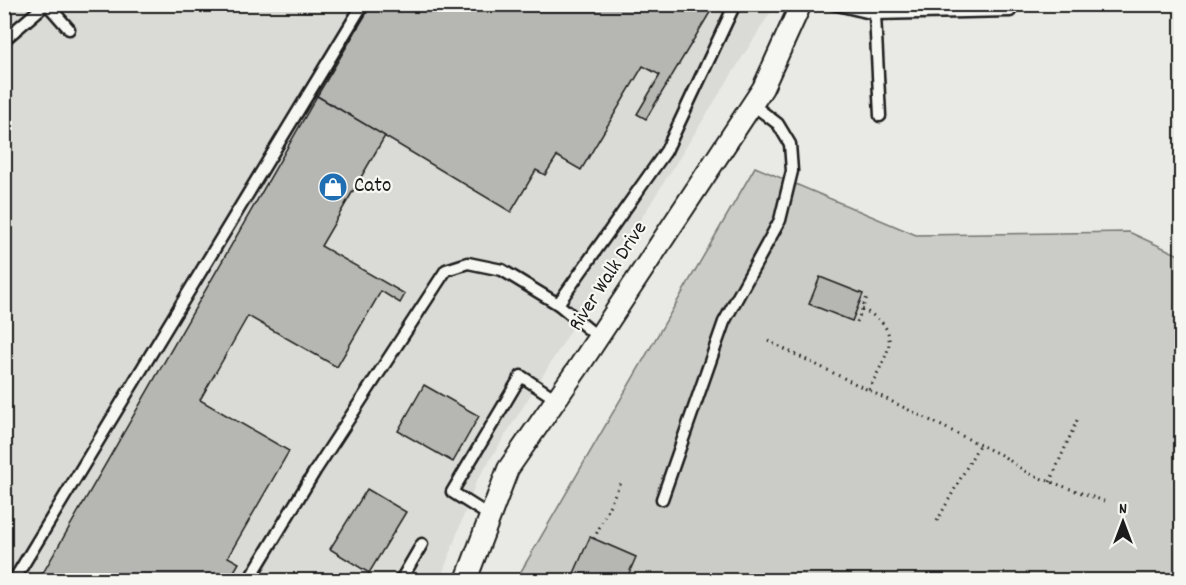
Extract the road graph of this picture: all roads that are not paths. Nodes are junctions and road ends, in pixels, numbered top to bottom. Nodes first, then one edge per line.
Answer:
1 (47, 4) edge
2 (363, 4) edge
3 (735, 4) edge
4 (801, 4) edge
5 (833, 4) edge
6 (1010, 11) dead end
7 (875, 14) junction
8 (69, 29) dead end
9 (4, 40) edge
10 (752, 104) junction
11 (880, 116) dead end
12 (558, 304) junction
13 (598, 337) junction
14 (556, 399) junction
15 (662, 499) dead end
16 (490, 516) junction
17 (422, 544) dead end
18 (14, 580) edge
19 (249, 580) edge
20 (401, 580) edge
21 (466, 580) edge

1 - 8 lane
1 - 9 lane
2 - 18 lane
3 - 12 lane
4 - 10 street, River Walk Drive
5 - 7 lane
6 - 7 lane
7 - 11 lane
10 - 13 street, River Walk Drive
10 - 15 lane
12 - 13 lane
12 - 19 lane
13 - 14 street, River Walk Drive
14 - 16 street, River Walk Drive
14 - 16 lane
16 - 21 street, River Walk Drive
17 - 20 lane

